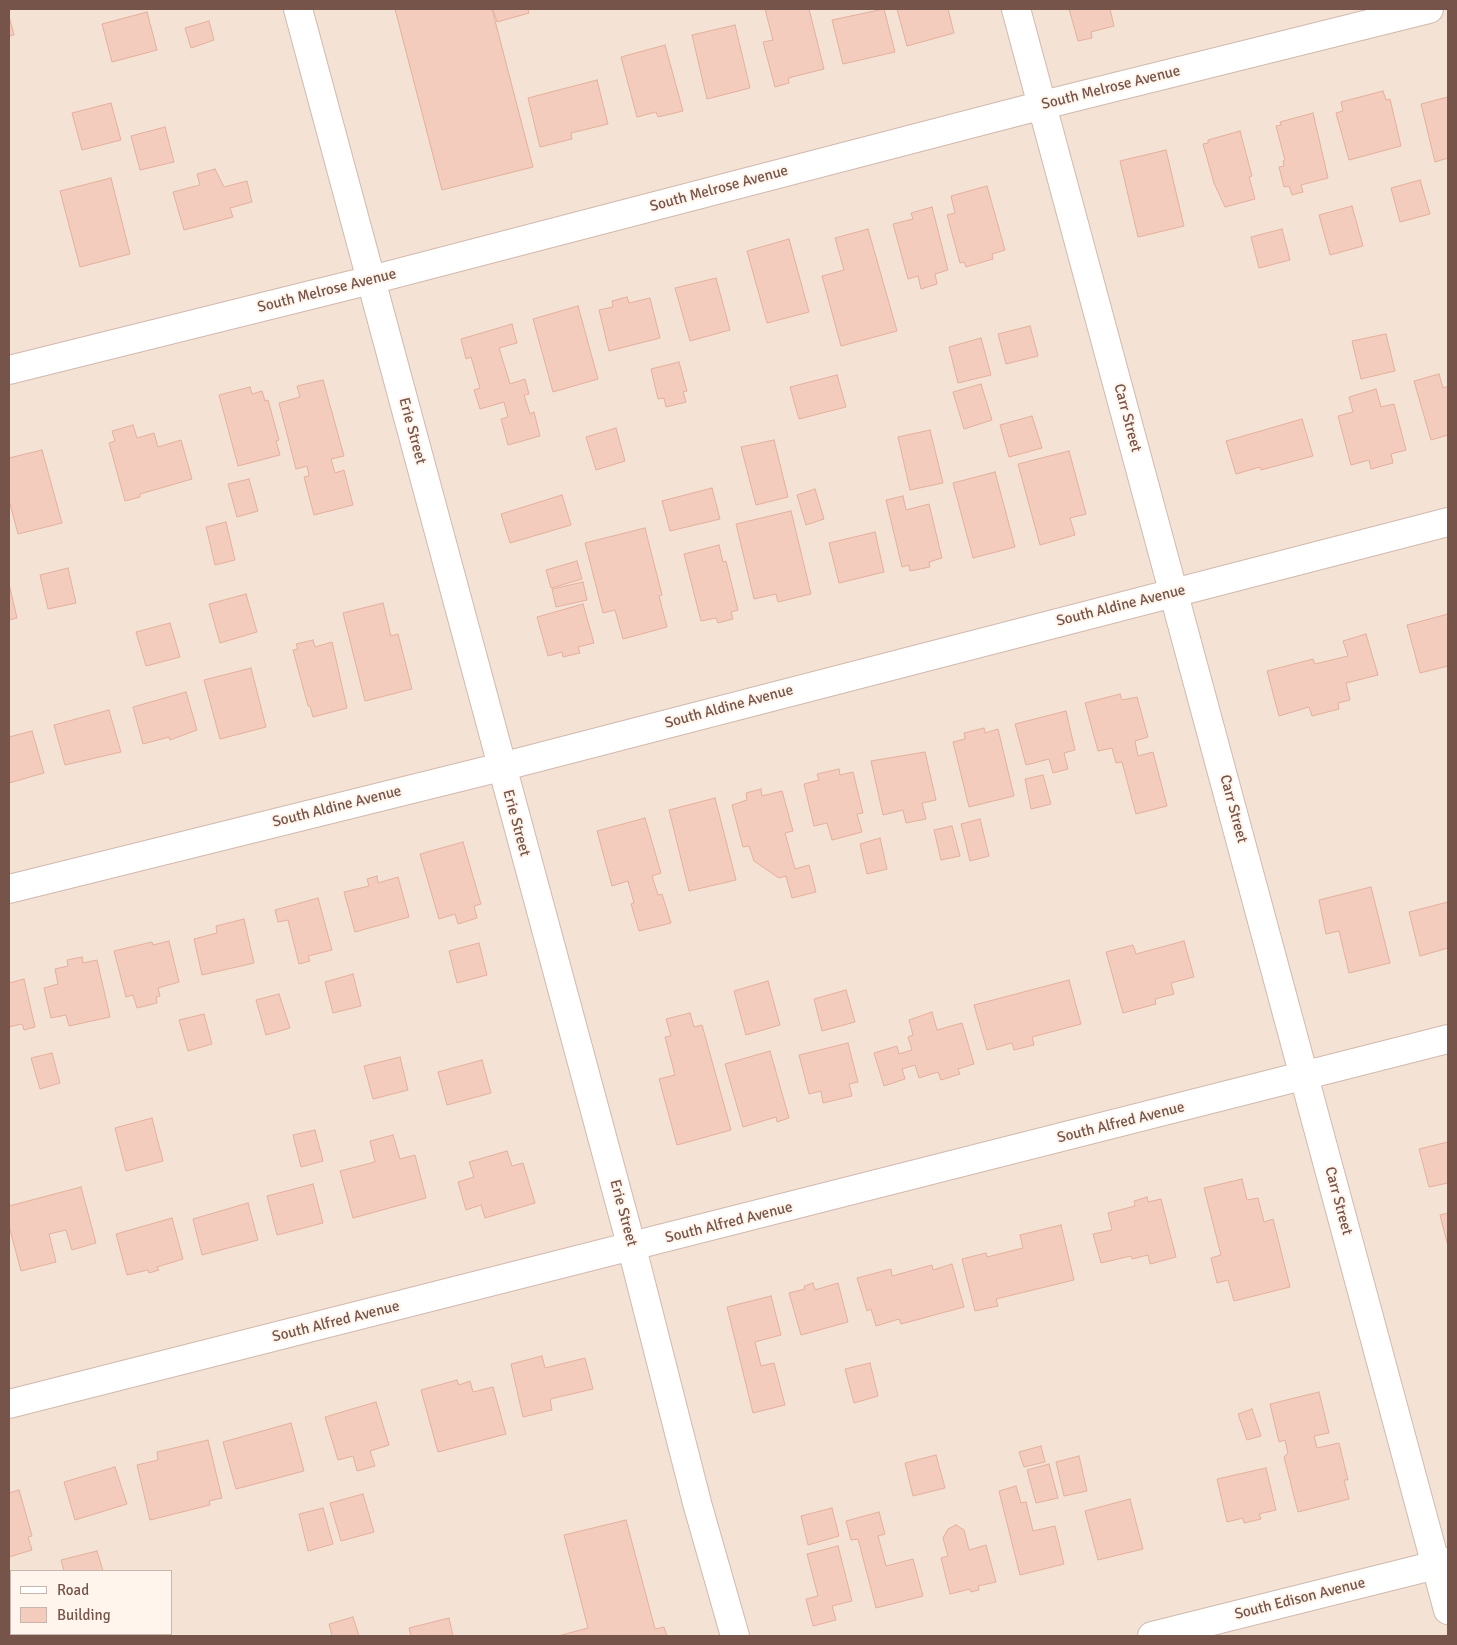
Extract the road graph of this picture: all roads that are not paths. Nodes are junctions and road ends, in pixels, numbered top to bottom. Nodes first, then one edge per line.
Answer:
1 (298, 9) edge
2 (1016, 9) edge
3 (1429, 9) edge
4 (1043, 106) junction
5 (371, 280) junction
6 (9, 370) edge
7 (1448, 522) edge
8 (1174, 592) junction
9 (501, 766) junction
10 (9, 889) edge
11 (1448, 1039) edge
12 (1304, 1076) junction
13 (632, 1248) junction
14 (9, 1404) edge
15 (1442, 1564) edge
16 (1448, 1610) edge
17 (735, 1636) edge
18 (1152, 1636) edge

1 - 5 street, Erie Street
2 - 4 street, Carr Street
3 - 4 street, South Melrose Avenue
4 - 5 street, South Melrose Avenue
4 - 8 street, Carr Street
5 - 6 street, South Melrose Avenue
5 - 9 street, Erie Street
7 - 8 street, South Aldine Avenue
8 - 9 street, South Aldine Avenue
8 - 12 street, Carr Street
9 - 10 street, South Aldine Avenue
9 - 13 street, Erie Street
11 - 12 street, South Alfred Avenue
12 - 13 street, South Alfred Avenue
12 - 15 street, Carr Street
13 - 14 street, South Alfred Avenue
13 - 17 street, Erie Street
15 - 16 street, Carr Street
15 - 18 street, South Edison Avenue

